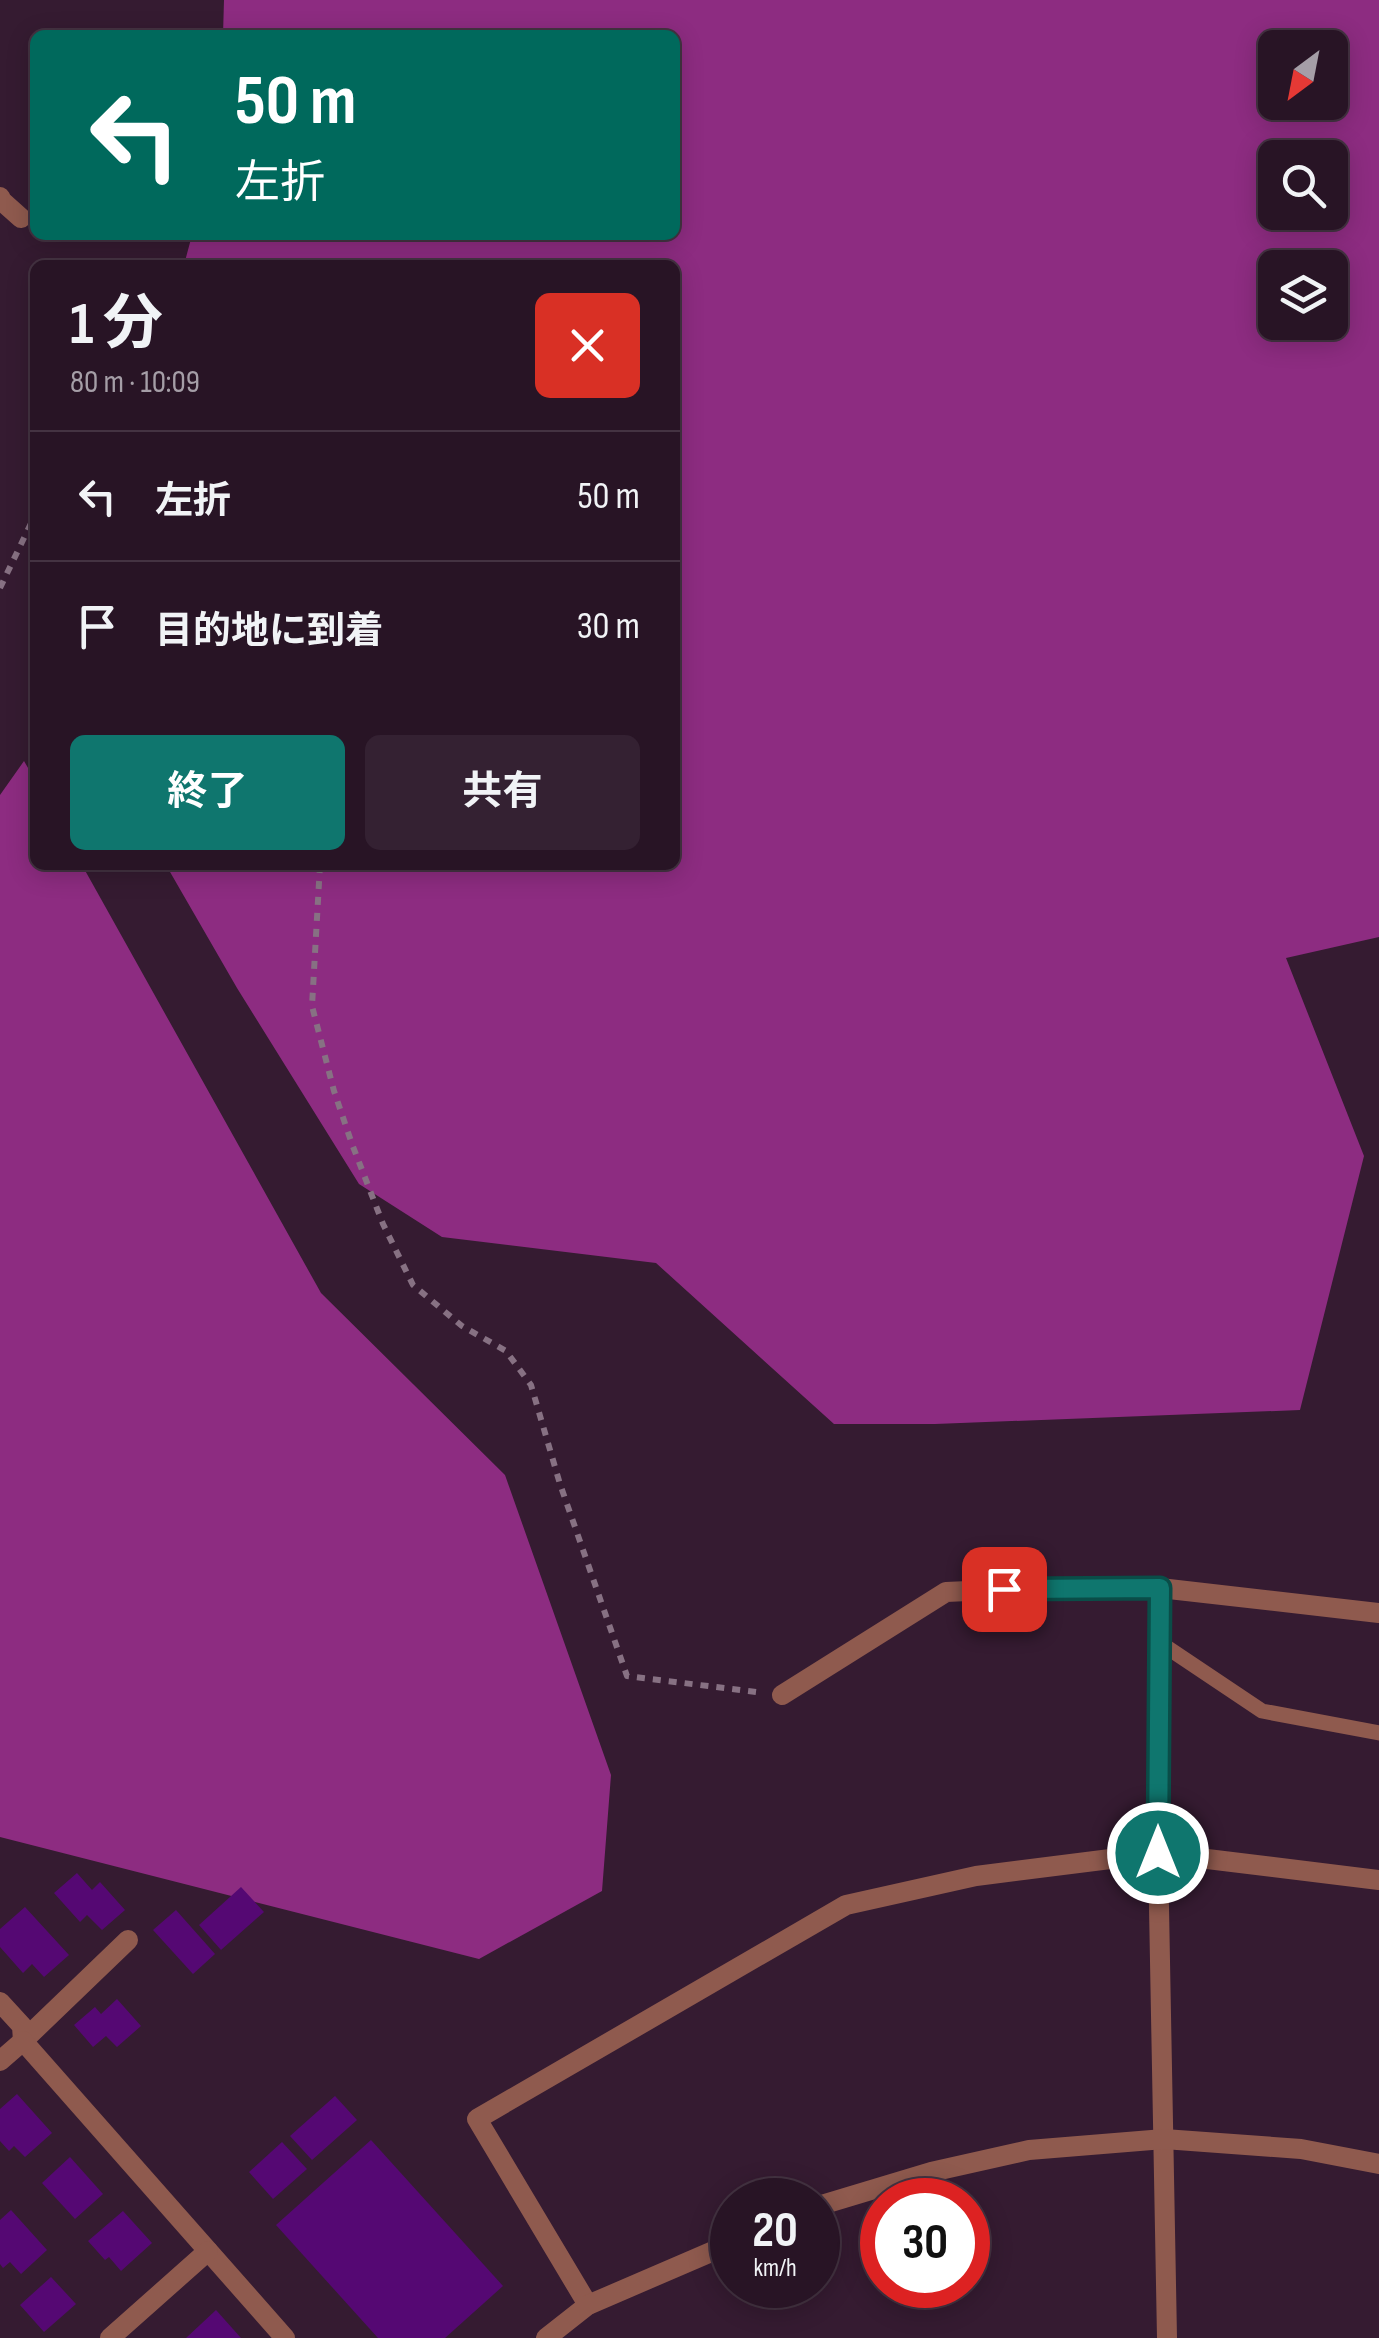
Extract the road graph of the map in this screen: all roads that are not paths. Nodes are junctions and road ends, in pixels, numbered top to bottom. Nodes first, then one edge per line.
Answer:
1 (0, 196) edge
2 (21, 218) dead end
3 (1160, 1588) junction
4 (1379, 1613) edge
5 (1160, 1642) junction
6 (782, 1695) road end
7 (1379, 1733) edge
8 (1158, 1853) junction
9 (1379, 1880) edge
10 (128, 1940) dead end
11 (0, 2002) edge
12 (22, 2042) junction
13 (0, 2061) edge
14 (1164, 2139) junction
15 (1379, 2164) edge
16 (840, 2199) edge
17 (208, 2250) junction
18 (710, 2252) edge
19 (588, 2305) junction
20 (110, 2338) edge
21 (285, 2338) edge
22 (546, 2338) edge
23 (1167, 2338) edge

1 - 2 street
3 - 4 street
3 - 5 street
3 - 6 street
5 - 7 lane
5 - 8 street
8 - 9 street
8 - 14 street
8 - 19 street
10 - 12 street
11 - 12 street
12 - 13 street
12 - 17 street
14 - 15 street
14 - 16 street
14 - 23 street
17 - 20 street
17 - 21 street
18 - 19 street
19 - 22 street

